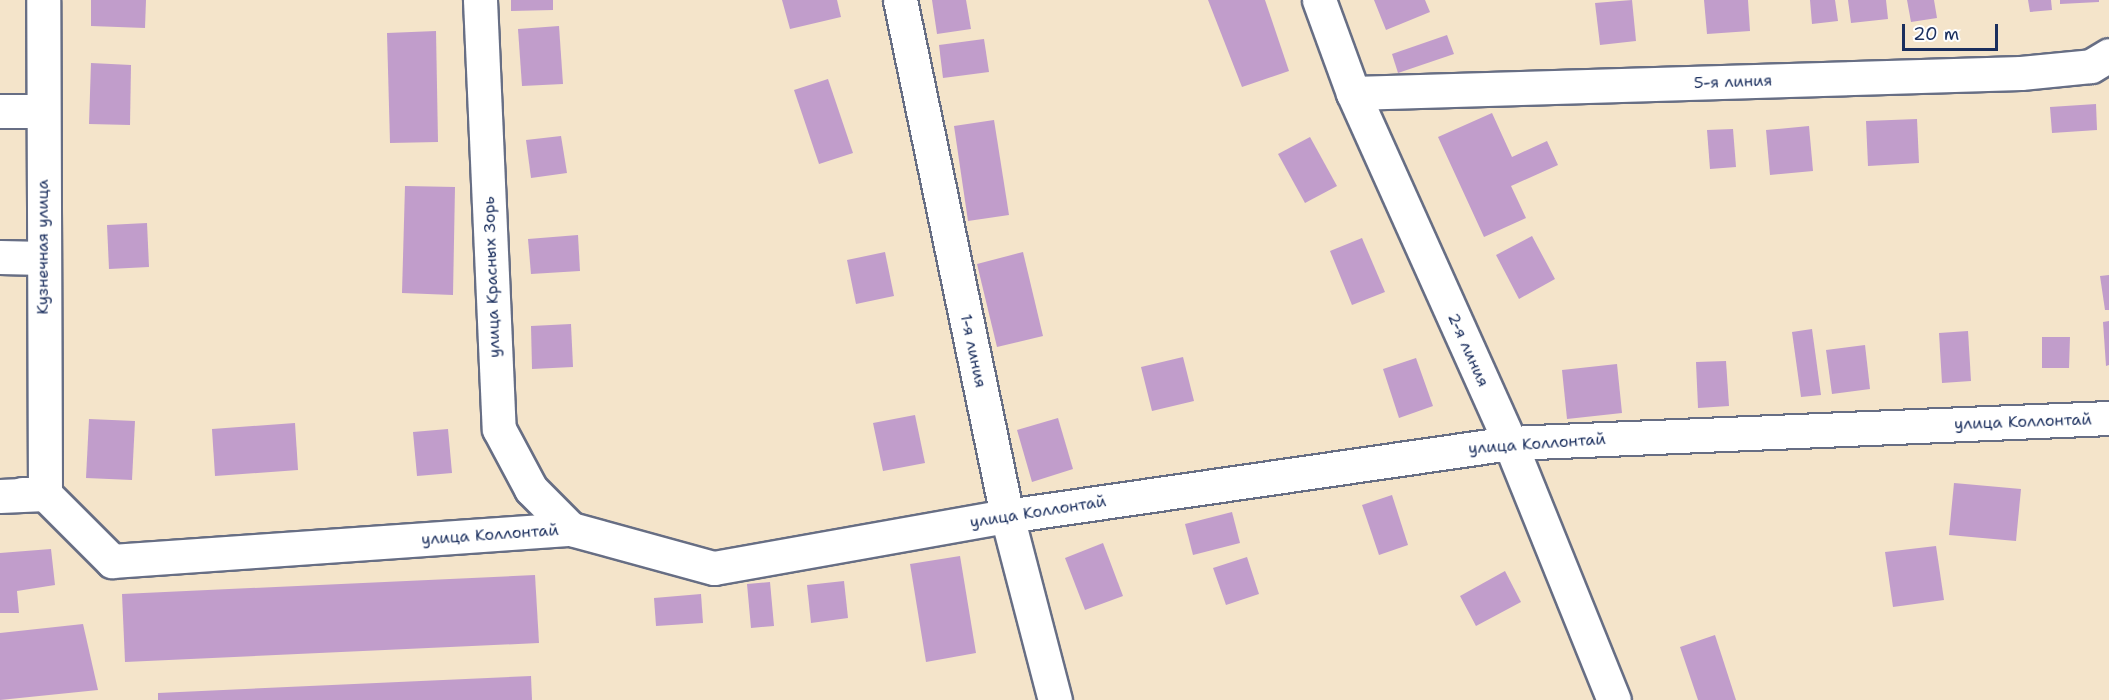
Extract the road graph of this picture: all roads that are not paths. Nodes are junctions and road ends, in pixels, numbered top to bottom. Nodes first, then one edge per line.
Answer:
1 (43, 0) edge
2 (480, 0) edge
3 (900, 0) edge
4 (1319, 0) edge
5 (2109, 55) edge
6 (1353, 93) junction
7 (0, 111) edge
8 (43, 111) junction
9 (0, 257) edge
10 (44, 258) junction
11 (2109, 418) edge
12 (1510, 443) junction
13 (45, 494) junction
14 (0, 495) edge
15 (1007, 516) junction
16 (571, 529) junction
17 (1055, 700) edge
18 (1614, 700) edge

1 - 8 street, Кузнечная улица
2 - 16 street, улица Красных Зорь
3 - 15 street, 1-я линия
4 - 6 street, 2-я линия
5 - 6 street, 5-я линия
6 - 12 street, 2-я линия
7 - 8 street
8 - 10 street, Кузнечная улица
9 - 10 street
10 - 13 street, Кузнечная улица
11 - 12 street, улица Коллонтай
12 - 15 street, улица Коллонтай
12 - 18 street, 2-я линия
13 - 14 street
13 - 16 street, улица Коллонтай
15 - 16 street, улица Коллонтай
15 - 17 street, 1-я линия

